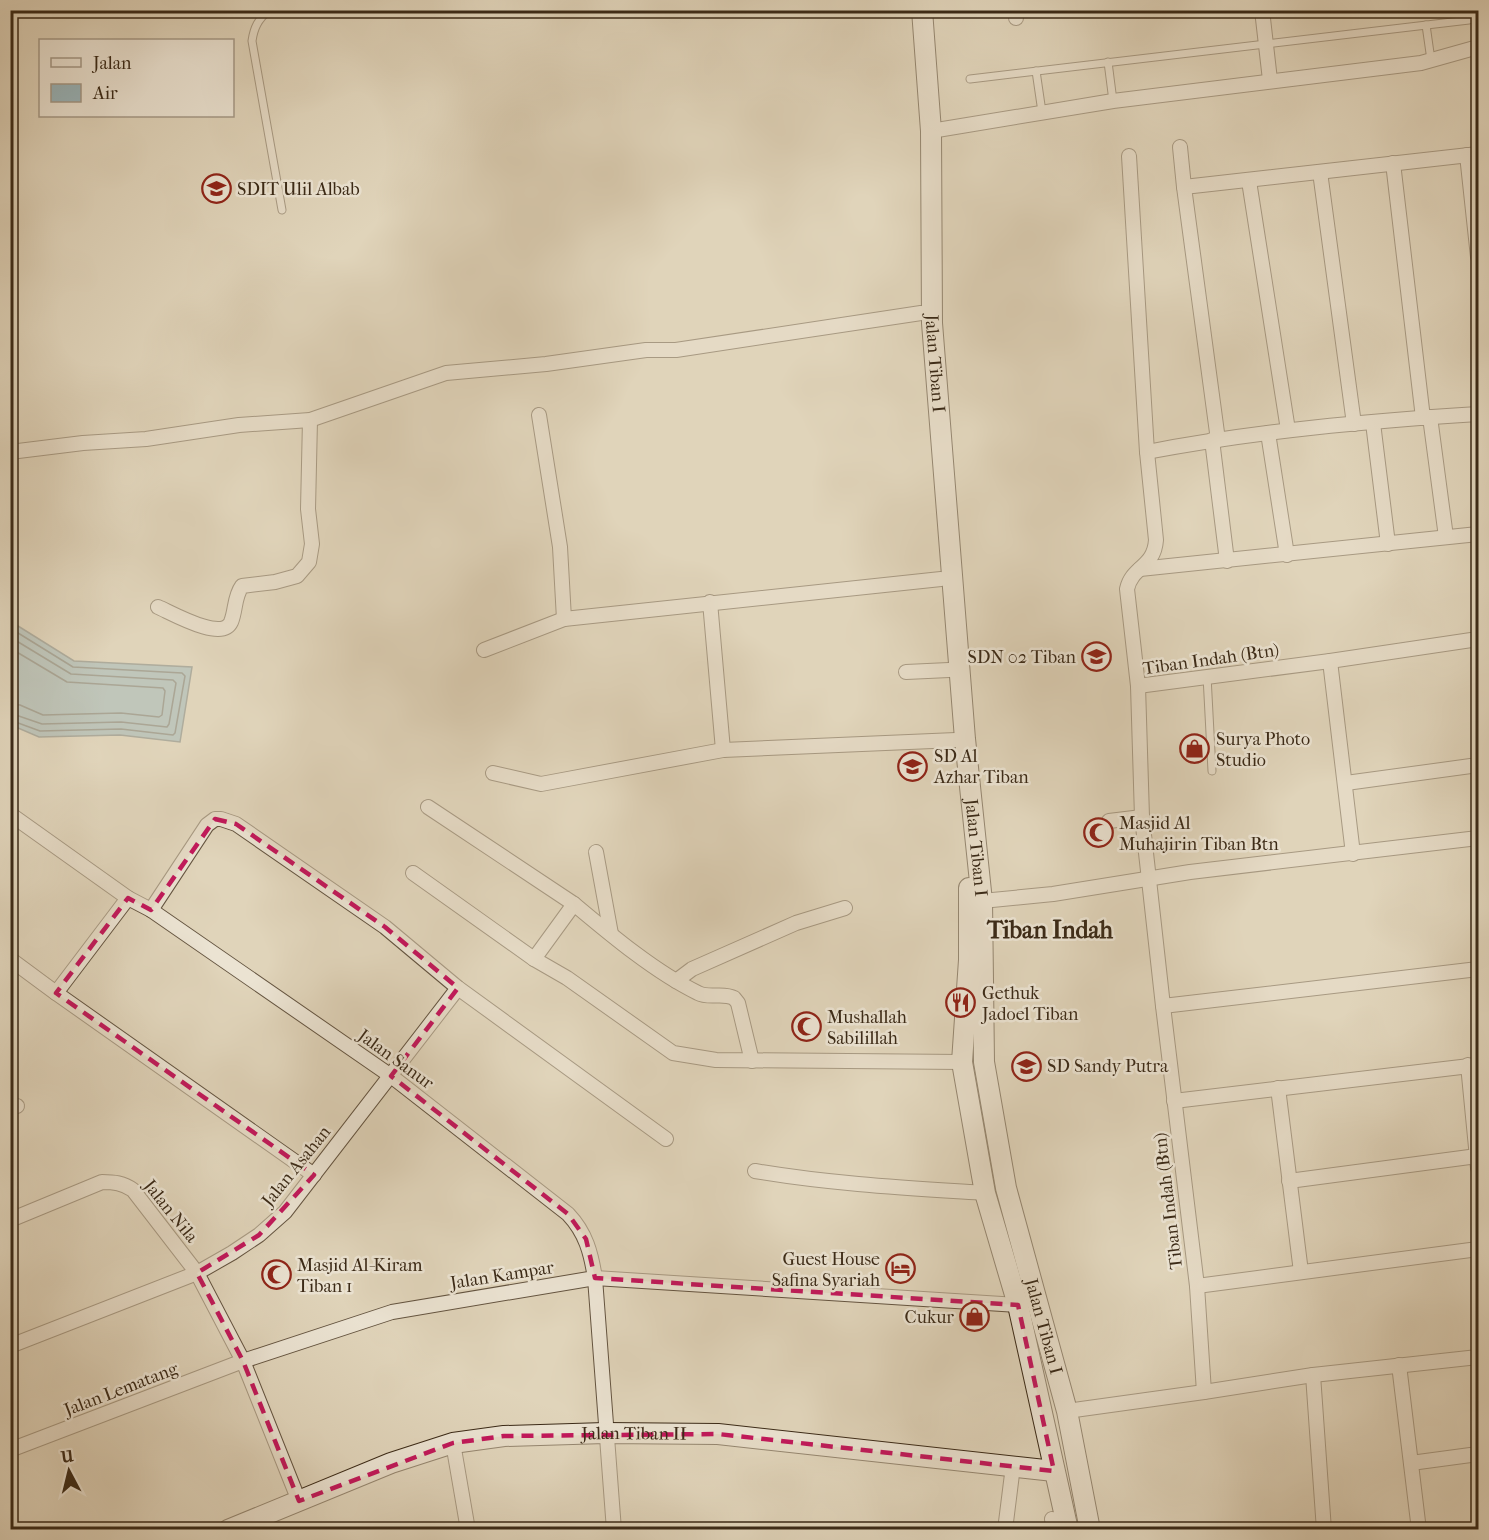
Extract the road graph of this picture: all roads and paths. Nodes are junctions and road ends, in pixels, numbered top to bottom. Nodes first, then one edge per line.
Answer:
1 (269, 10) edge
2 (913, 10) edge
3 (922, 10) edge
4 (1262, 10) edge
5 (1469, 20) dead end
6 (1426, 25) junction
7 (1266, 43) junction
8 (1479, 46) edge
9 (1431, 60) junction
10 (1108, 62) junction
11 (1036, 71) junction
12 (970, 79) dead end
13 (1270, 80) junction
14 (1113, 101) junction
15 (1042, 112) junction
16 (931, 131) junction
17 (1180, 147) dead end
18 (1473, 155) edge
19 (1129, 156) dead end
20 (1393, 163) junction
21 (1320, 172) junction
22 (1249, 181) junction
23 (1184, 187) junction
24 (282, 210) dead end
25 (1479, 257) edge
26 (921, 313) junction
27 (1479, 414) edge
28 (540, 415) dead end
29 (1426, 417) junction
30 (310, 420) junction
31 (1373, 423) junction
32 (1354, 424) junction
33 (1288, 430) junction
34 (1268, 433) junction
35 (1215, 440) junction
36 (10, 452) edge
37 (1147, 452) junction
38 (1479, 534) edge
39 (1446, 537) junction
40 (1388, 544) junction
41 (1287, 555) junction
42 (1227, 561) junction
43 (1140, 569) junction
44 (941, 579) junction
45 (710, 602) junction
46 (158, 607) dead end
47 (564, 619) junction
48 (1479, 639) edge
49 (484, 650) dead end
50 (1329, 661) junction
51 (949, 670) junction
52 (906, 672) dead end
53 (1207, 676) junction
54 (1138, 686) junction
55 (956, 740) junction
56 (723, 750) junction
57 (1479, 765) edge
58 (1212, 771) dead end
59 (493, 773) dead end
60 (1346, 783) junction
61 (429, 807) dead end
62 (10, 814) edge
63 (1142, 817) junction
64 (1109, 821) dead end
65 (1479, 838) edge
66 (596, 852) dead end
67 (1353, 854) junction
68 (414, 873) dead end
69 (1149, 878) junction
70 (128, 898) junction
71 (982, 901) junction
72 (574, 903) junction
73 (845, 908) dead end
74 (151, 910) junction
75 (611, 934) junction
76 (10, 959) edge
77 (534, 959) junction
78 (1479, 969) edge
79 (676, 981) junction
80 (458, 988) junction
81 (56, 993) junction
82 (1163, 1006) junction
83 (752, 1061) junction
84 (962, 1062) junction
85 (984, 1062) junction
86 (1473, 1065) edge
87 (391, 1076) junction
88 (1278, 1088) junction
89 (1174, 1101) junction
90 (666, 1139) dead end
91 (1478, 1162) edge
92 (755, 1172) dead end
93 (314, 1175) junction
94 (1289, 1181) junction
95 (986, 1193) junction
96 (10, 1220) edge
97 (1479, 1249) edge
98 (1300, 1272) junction
99 (197, 1273) junction
100 (595, 1278) junction
101 (1197, 1286) junction
102 (1018, 1305) junction
103 (10, 1346) edge
104 (1479, 1357) edge
105 (243, 1361) junction
106 (1399, 1365) junction
107 (1313, 1375) junction
108 (1204, 1392) junction
109 (1067, 1411) junction
110 (605, 1433) junction
111 (453, 1443) junction
112 (10, 1450) edge
113 (1479, 1454) edge
114 (1411, 1463) junction
115 (1013, 1466) junction
116 (1054, 1471) junction
117 (299, 1501) junction
118 (228, 1530) edge
119 (468, 1530) edge
120 (614, 1530) edge
121 (1005, 1530) edge
122 (1068, 1530) edge
123 (1090, 1530) edge
124 (1324, 1530) edge
125 (1419, 1530) edge

1 - 24 lane
2 - 26 street, Jalan Tiban I
3 - 16 street, Jalan Tiban I
4 - 7 street
5 - 6 lane
6 - 7 lane
6 - 9 lane
7 - 10 lane
7 - 13 street
8 - 9 street
9 - 13 street
10 - 11 lane
10 - 14 lane
11 - 12 lane
11 - 15 lane
13 - 14 street
14 - 15 street
15 - 16 street
16 - 71 street, Jalan Tiban I
17 - 23 street
18 - 20 street
18 - 25 street
19 - 37 street
20 - 21 street
20 - 29 street
21 - 22 street
21 - 32 street
22 - 23 street
22 - 33 street
23 - 35 street
26 - 30 street
26 - 44 street, Jalan Tiban I
27 - 29 street
28 - 47 street
29 - 31 street
29 - 39 street
30 - 36 street
30 - 46 street
31 - 32 street
31 - 40 street
32 - 33 street
33 - 34 street
34 - 35 street
34 - 41 street
35 - 37 street
35 - 42 street
37 - 43 street
38 - 39 street
39 - 40 street
40 - 41 street
41 - 42 street
42 - 43 street
43 - 54 street
44 - 45 street
44 - 51 street, Jalan Tiban I
45 - 47 street
45 - 56 street
47 - 49 street
48 - 50 street, Tiban Indah (Btn)
50 - 53 street, Tiban Indah (Btn)
50 - 60 street
51 - 52 street
51 - 55 street, Jalan Tiban I
53 - 54 street, Tiban Indah (Btn)
53 - 58 lane
54 - 63 street, Tiban Indah (Btn)
55 - 56 street
55 - 84 street, Jalan Tiban I
56 - 59 street
57 - 60 street
60 - 67 street
61 - 72 street
62 - 70 street, Jalan Sanur
63 - 64 street
63 - 69 street, Tiban Indah (Btn)
65 - 67 street
66 - 75 street
67 - 69 street
68 - 77 street
69 - 71 street
69 - 82 street, Tiban Indah (Btn)
70 - 74 street, Jalan Sanur
70 - 81 street
71 - 85 street, Jalan Tiban I
72 - 75 street
72 - 77 street
73 - 79 street
74 - 80 street
74 - 87 street, Jalan Sanur
75 - 79 street
76 - 81 street
77 - 83 street
78 - 82 street
79 - 83 street
80 - 87 street, Jalan Asahan
80 - 90 street
81 - 93 street
82 - 89 street, Tiban Indah (Btn)
83 - 84 street
84 - 85 street
84 - 95 street, Jalan Tiban I
85 - 109 street, Jalan Tiban I
86 - 88 street
86 - 91 street
87 - 93 street, Jalan Asahan
87 - 100 street, Jalan Sanur
88 - 89 street
88 - 94 street
89 - 101 street, Tiban Indah (Btn)
91 - 94 street
92 - 95 street
93 - 99 street, Jalan Asahan
94 - 98 street
95 - 102 street, Jalan Tiban I
96 - 99 street, Jalan Nila
97 - 98 street
98 - 101 street
99 - 103 street, Jalan Asahan
99 - 105 street, Jalan Nila
100 - 102 street, Jalan Kampar
100 - 105 street, Jalan Kampar
100 - 110 street, Jalan Sanur
101 - 108 street, Tiban Indah (Btn)
102 - 116 street, Jalan Tiban I
104 - 106 street
105 - 112 street, Jalan Lematang
105 - 117 street, Jalan Nila
106 - 107 street
106 - 114 street
107 - 108 street
107 - 124 street
108 - 109 street
109 - 123 street, Jalan Tiban I
110 - 111 street, Jalan Tiban II
110 - 115 street, Jalan Tiban II
110 - 120 street, Jalan Sanur
111 - 117 street, Jalan Tiban II
111 - 119 street
113 - 114 street
114 - 125 street
115 - 116 street, Jalan Tiban II
115 - 121 street
116 - 122 street, Jalan Tiban I
117 - 118 street, Jalan Tiban II

